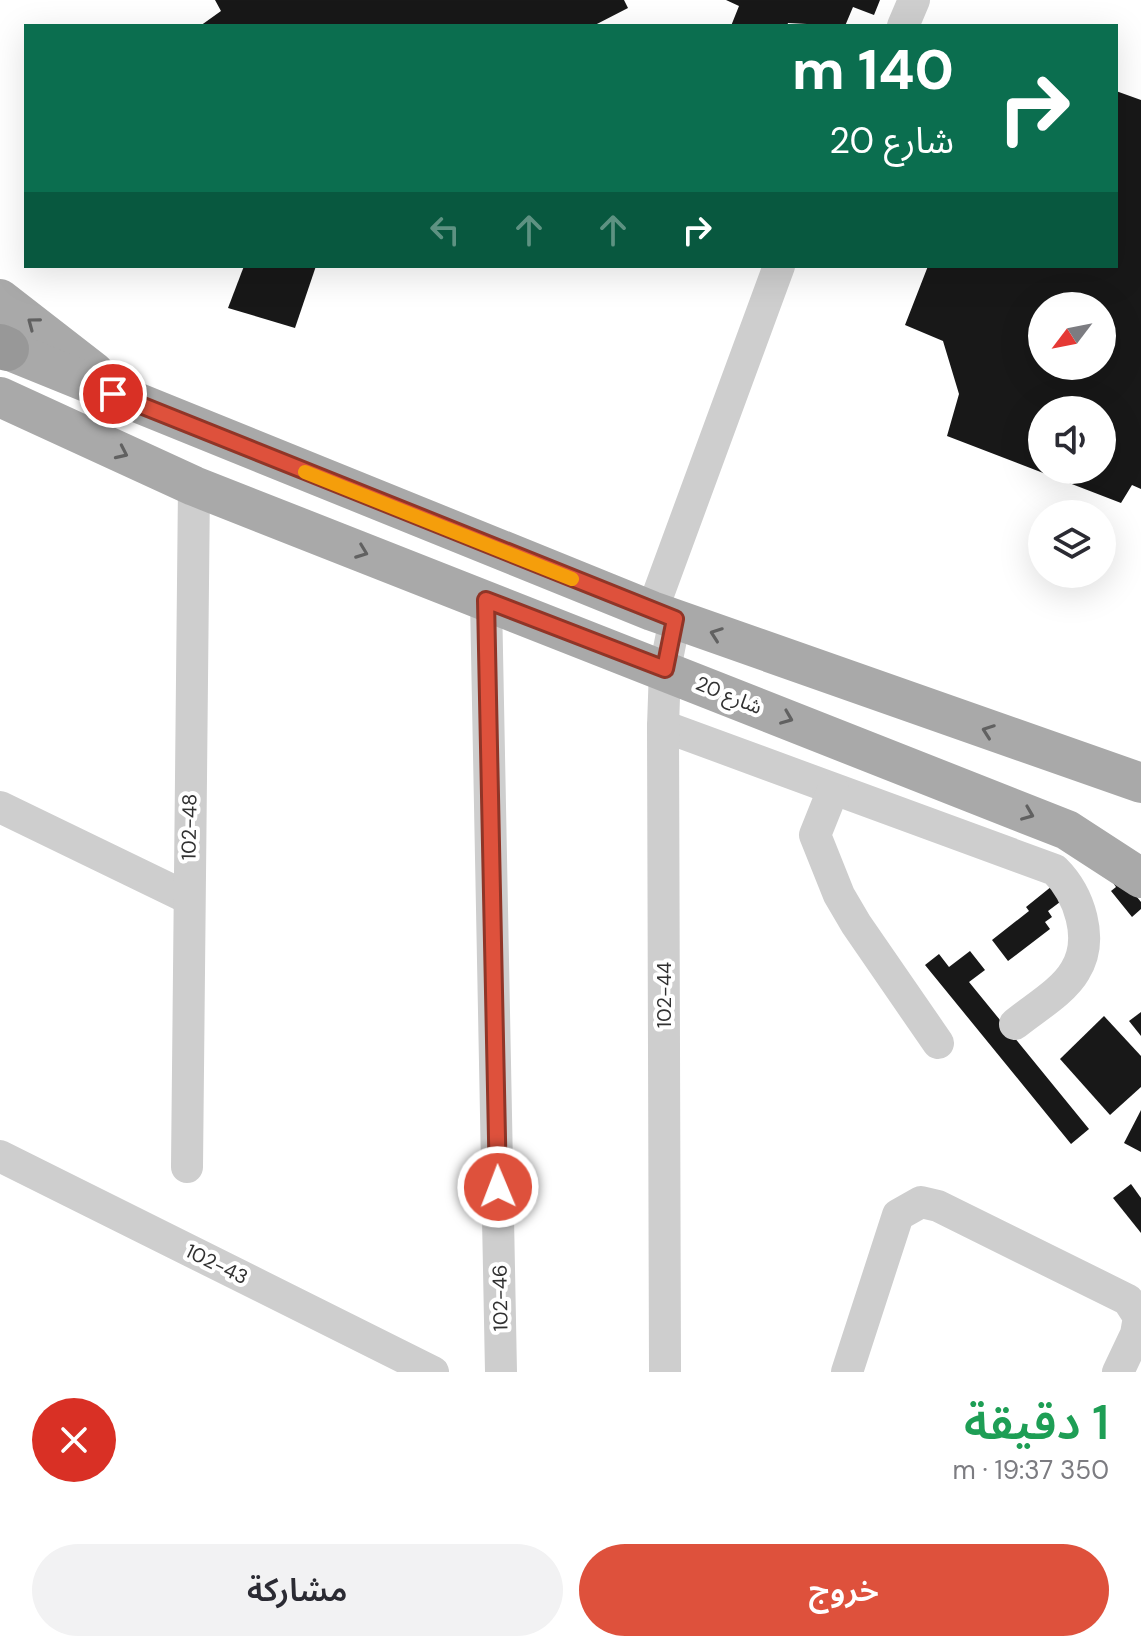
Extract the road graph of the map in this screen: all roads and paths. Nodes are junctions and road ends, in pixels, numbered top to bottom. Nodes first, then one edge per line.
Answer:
1 (914, 0) edge
2 (904, 24) edge
3 (778, 268) edge
4 (0, 299) edge
5 (2, 347) edge
6 (0, 397) edge
7 (166, 416) junction
8 (194, 486) junction
9 (486, 600) junction
10 (663, 615) junction
11 (665, 669) junction
12 (663, 726) junction
13 (1141, 783) edge
14 (833, 790) junction
15 (0, 807) edge
16 (1141, 878) edge
17 (188, 898) junction
18 (1015, 1024) dead end
19 (938, 1043) dead end
20 (0, 1156) edge
21 (187, 1167) dead end
22 (433, 1372) edge
23 (501, 1372) edge
24 (665, 1372) edge
25 (847, 1372) edge
26 (1118, 1372) edge

1 - 2 street
3 - 10 street, 102-44
7 -> 4 main road
5 - 7 main road
6 -> 8 main road, شارع 20
7 - 10 main road
8 -> 9 main road, شارع 20
8 - 17 street, 102-48
9 - 11 main road, شارع 20
9 - 23 street, 102-46
10 - 11 street, 102-44
13 -> 10 main road
11 - 12 street, 102-44
11 -> 16 main road, شارع 20
12 - 14 street
12 - 24 street, 102-44
14 - 18 street
14 - 19 street
15 - 17 street
17 - 21 street, 102-48
20 - 22 street, 102-43
25 - 26 street

